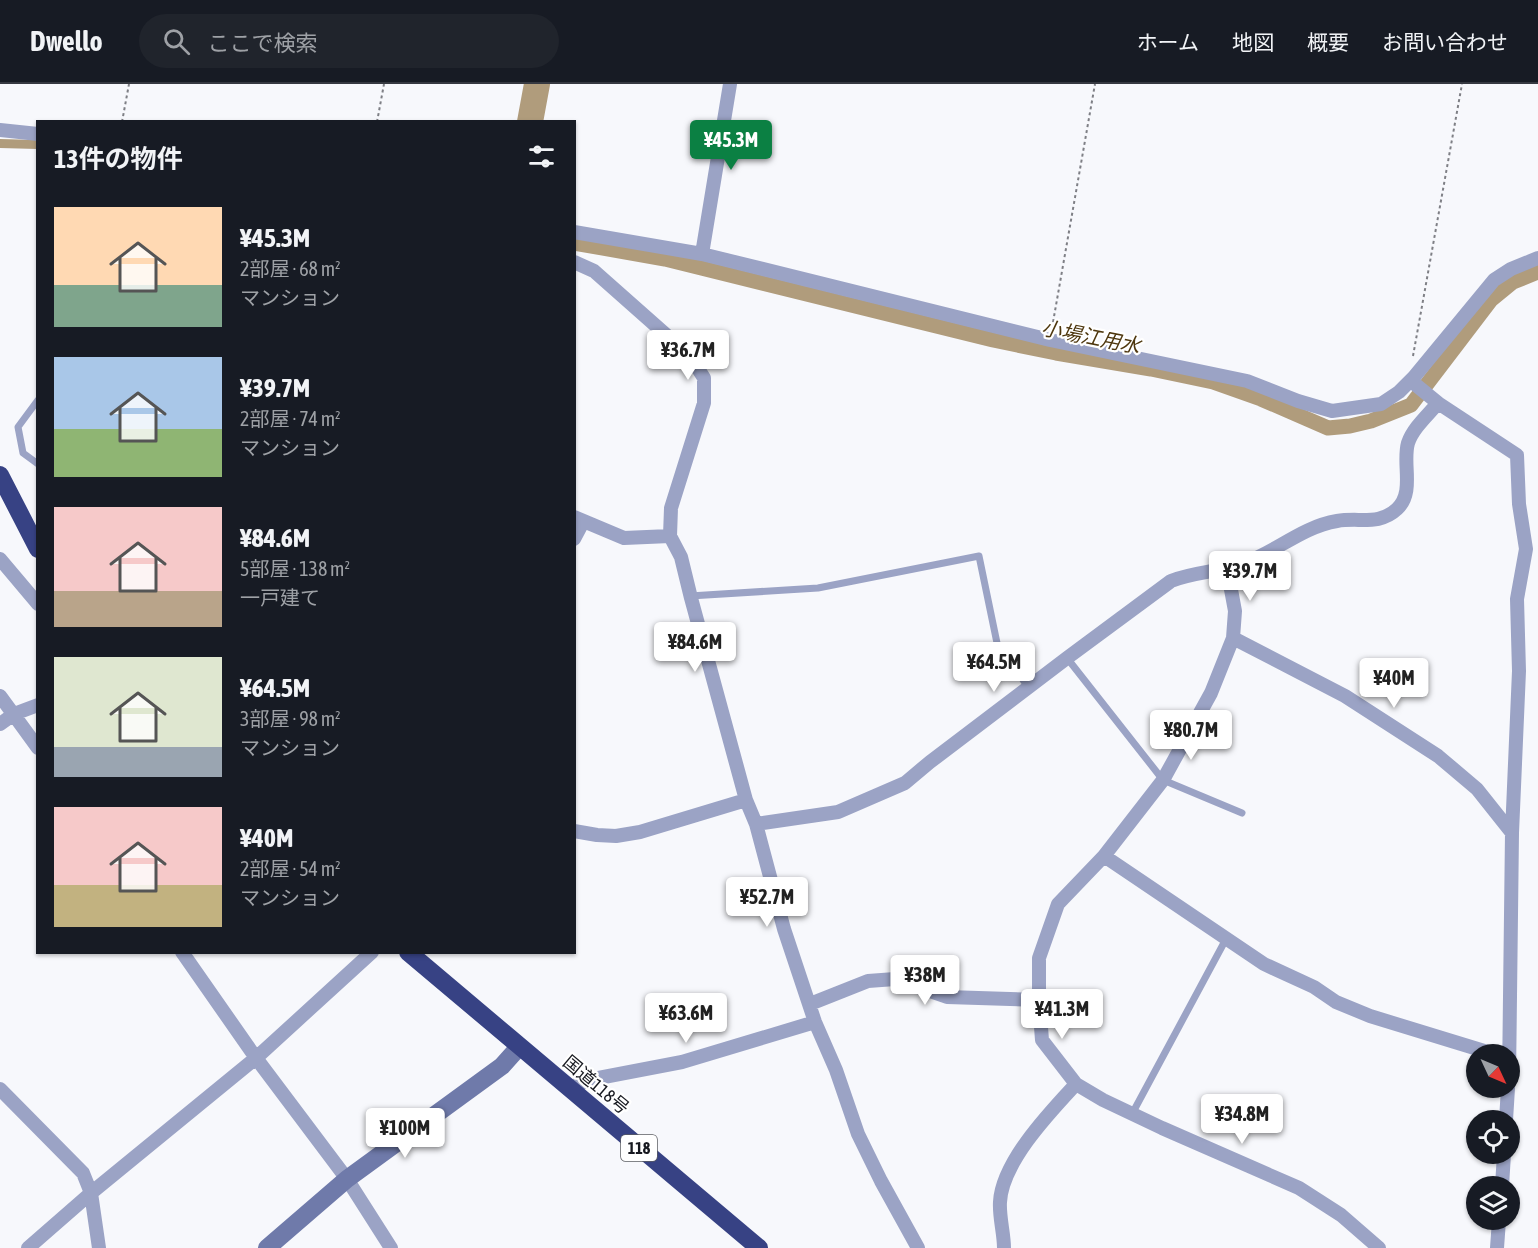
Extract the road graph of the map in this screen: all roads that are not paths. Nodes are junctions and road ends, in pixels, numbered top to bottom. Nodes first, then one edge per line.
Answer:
1 (730, 84) edge
2 (0, 130) edge
3 (36, 134) edge
4 (576, 232) edge
5 (702, 254) junction
6 (1538, 258) edge
7 (576, 263) edge
8 (1415, 381) junction
9 (1435, 400) junction
10 (36, 403) edge
11 (36, 463) edge
12 (0, 475) edge
13 (578, 520) edge
14 (670, 536) junction
15 (36, 545) edge
16 (0, 559) edge
17 (1227, 568) junction
18 (690, 596) junction
19 (36, 602) edge
20 (1233, 638) junction
21 (1067, 657) junction
22 (1028, 687) junction
23 (0, 696) edge
24 (36, 706) edge
25 (14, 714) junction
26 (0, 724) edge
27 (36, 745) edge
28 (1163, 780) junction
29 (746, 800) junction
30 (1242, 813) dead end
31 (756, 825) junction
32 (576, 831) edge
33 (1512, 833) junction
34 (1104, 856) junction
35 (1226, 939) junction
36 (183, 954) edge
37 (370, 954) edge
38 (410, 954) edge
39 (1039, 1000) junction
40 (810, 1004) junction
41 (815, 1022) junction
42 (1510, 1044) edge
43 (1466, 1045) edge
44 (519, 1047) junction
45 (256, 1058) junction
46 (1076, 1084) junction
47 (0, 1089) edge
48 (568, 1089) junction
49 (1132, 1114) junction
50 (347, 1179) junction
51 (91, 1192) junction
52 (1498, 1230) edge
53 (28, 1248) edge
54 (99, 1248) edge
55 (267, 1248) edge
56 (391, 1248) edge
57 (759, 1248) edge
58 (918, 1248) edge
59 (1004, 1248) edge
60 (1379, 1248) edge
61 (1497, 1248) edge

1 - 5 street
2 - 3 street
4 - 5 street
5 - 8 street
6 - 8 street
7 - 14 street
8 - 9 street
9 - 17 street
9 - 33 street
10 - 11 lane
12 - 15 highway
13 - 14 street
14 - 18 street
16 - 19 street
17 - 20 street
17 - 21 street
18 - 22 lane
18 - 29 street
20 - 28 street
20 - 33 street
21 - 22 street
21 - 28 lane
22 - 31 street
23 - 25 street
24 - 25 street
25 - 26 street
25 - 27 street
28 - 30 lane
28 - 34 street
29 - 31 street
29 - 32 street
31 - 40 street
33 - 42 street
34 - 35 street
34 - 39 street
35 - 43 street
35 - 49 lane
36 - 45 street
37 - 45 street
38 - 44 highway, 国道118号 / 118
39 - 40 street
39 - 46 street
40 - 41 street
41 - 48 street
41 - 58 street
44 - 48 highway, 国道118号 / 118
44 - 50 street
45 - 50 street
45 - 51 street
46 - 49 street
46 - 59 street
47 - 51 street
48 - 57 highway, 国道118号 / 118
49 - 60 street
50 - 55 street
50 - 56 street
51 - 53 street
51 - 54 street
52 - 61 street

